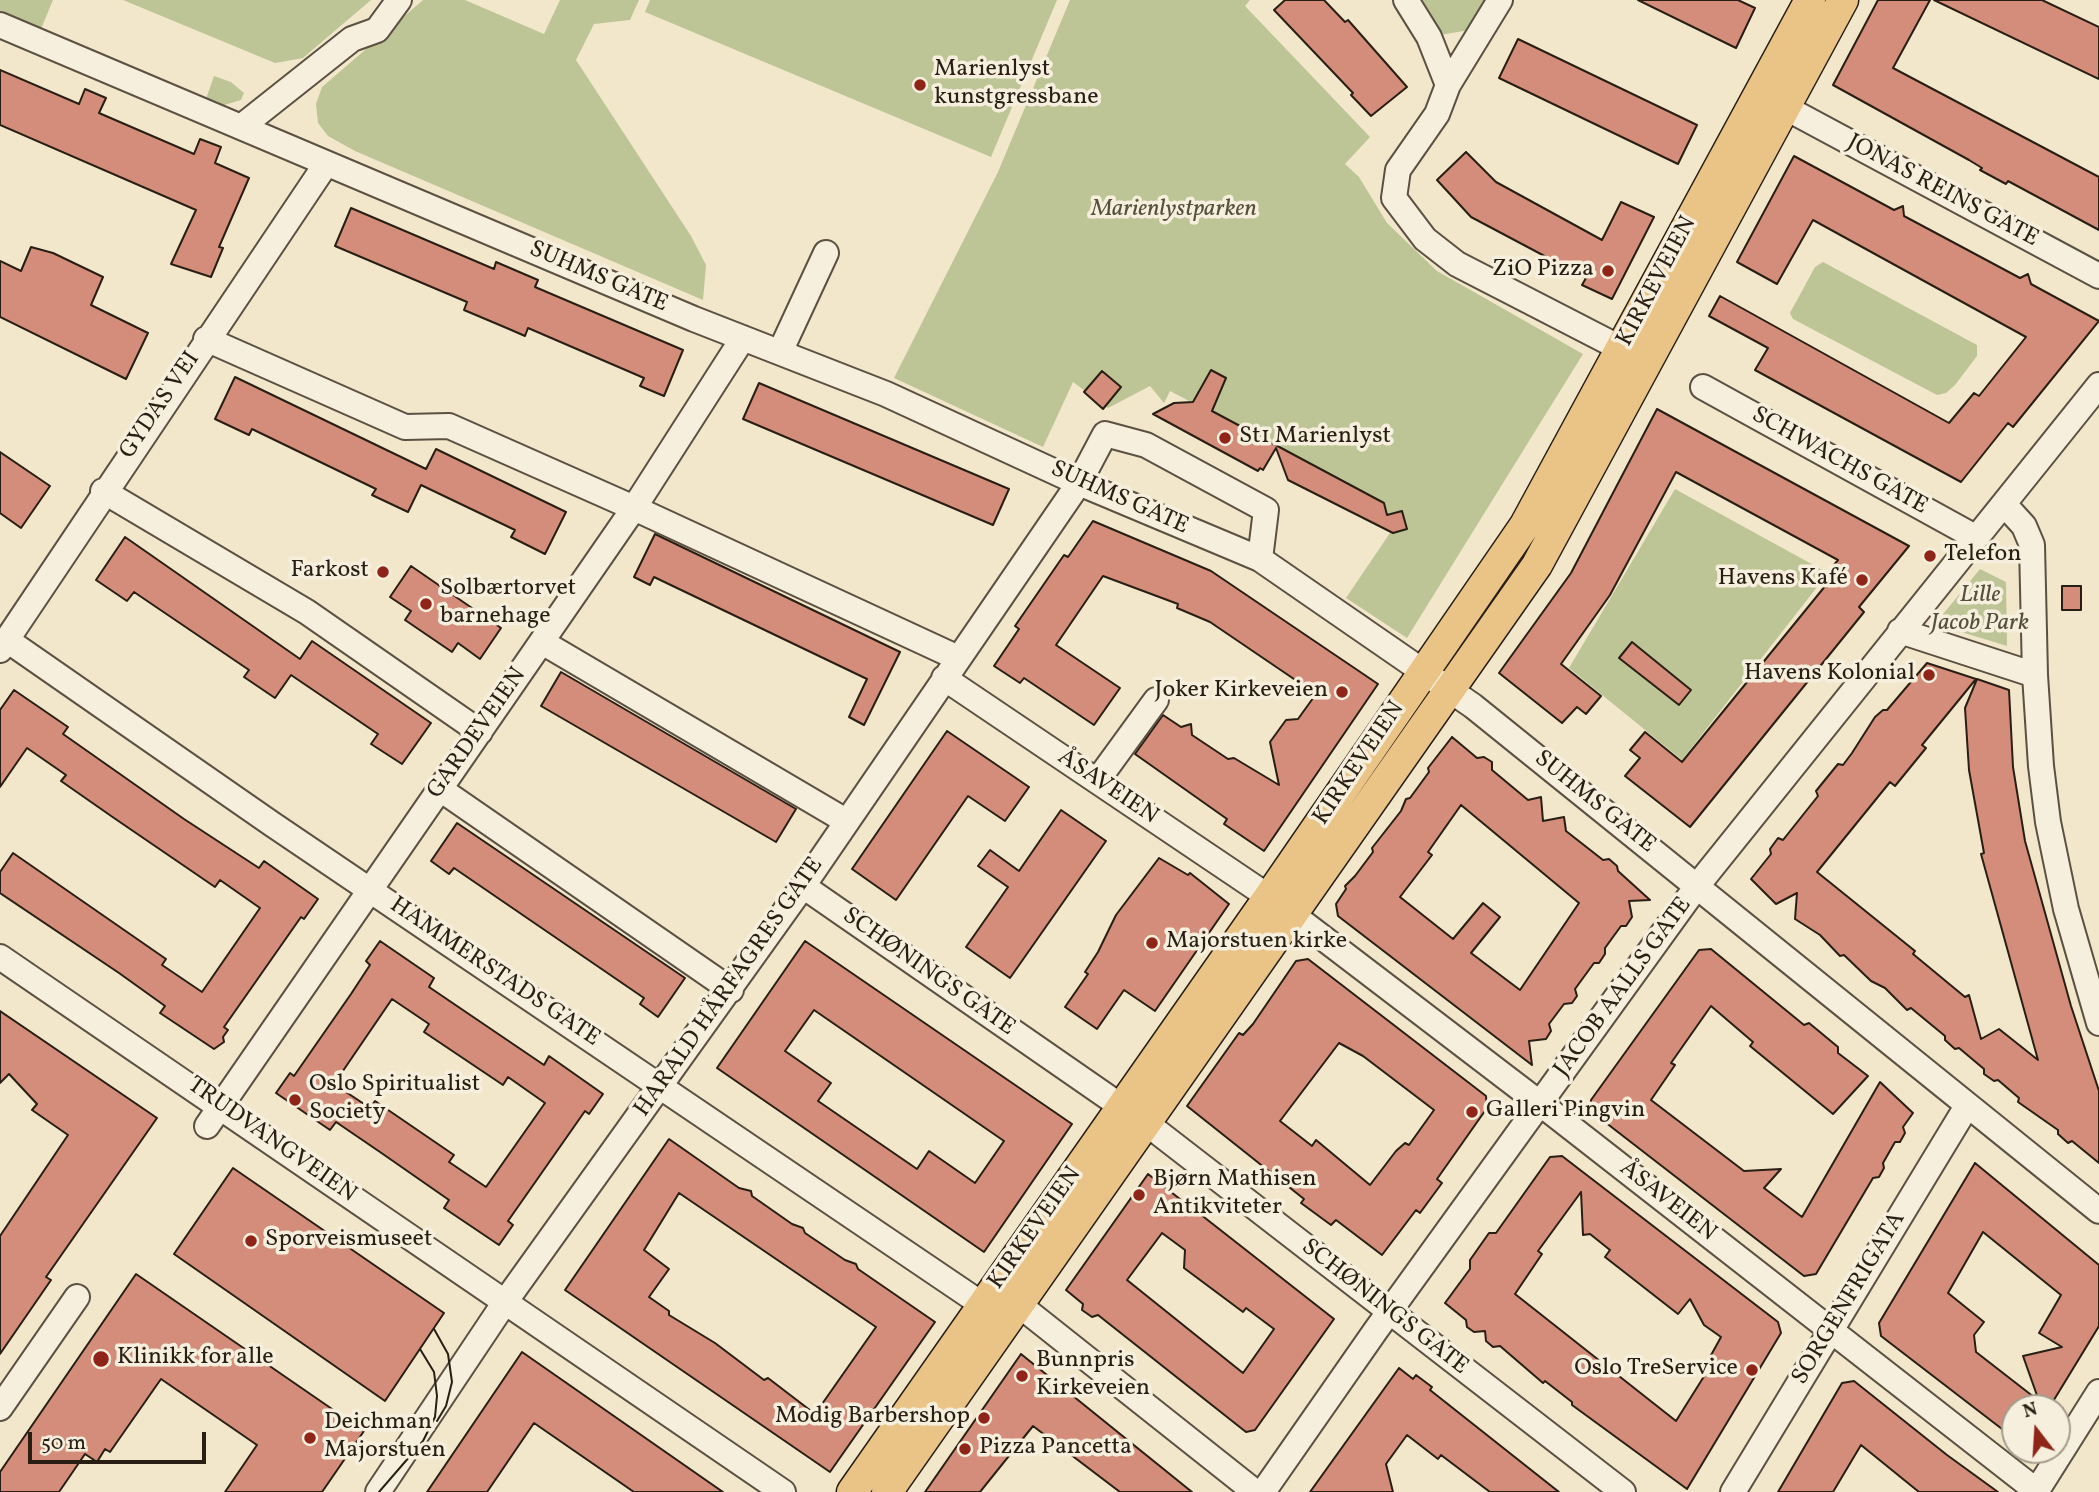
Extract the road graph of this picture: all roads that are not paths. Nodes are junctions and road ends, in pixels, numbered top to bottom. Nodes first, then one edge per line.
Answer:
1 (1406, 0) edge
2 (1500, 0) edge
3 (1811, 0) edge
4 (1843, 0) edge
5 (396, 3) edge
6 (0, 25) edge
7 (1448, 85) junction
8 (1786, 108) junction
9 (241, 127) junction
10 (326, 164) junction
11 (827, 253) dead end
12 (2099, 276) edge
13 (743, 338) junction
14 (206, 339) junction
15 (1622, 349) junction
16 (780, 352) junction
17 (2099, 386) edge
18 (1703, 387) dead end
19 (1079, 483) junction
20 (103, 491) junction
21 (2004, 504) junction
22 (634, 508) junction
23 (1975, 537) junction
24 (1260, 559) junction
25 (1900, 631) junction
26 (542, 642) junction
27 (3, 645) edge
28 (951, 668) junction
29 (1423, 673) junction
30 (2035, 675) junction
31 (1451, 690) junction
32 (1156, 700) dead end
33 (480, 732) junction
34 (1097, 781) junction
35 (440, 789) junction
36 (846, 821) junction
37 (803, 886) junction
38 (1697, 886) junction
39 (371, 888) junction
40 (1269, 897) junction
41 (1293, 915) junction
42 (0, 957) edge
43 (731, 990) junction
44 (2099, 1023) edge
45 (662, 1086) junction
46 (1541, 1104) junction
47 (1967, 1106) junction
48 (1134, 1115) junction
49 (215, 1116) junction
50 (2099, 1211) edge
51 (77, 1297) dead end
52 (505, 1302) junction
53 (1018, 1304) junction
54 (983, 1305) junction
55 (1389, 1312) junction
56 (1831, 1329) junction
57 (2099, 1392) edge
58 (0, 1408) edge
59 (379, 1492) edge
60 (783, 1492) edge
61 (852, 1492) edge
62 (887, 1492) edge
63 (1255, 1492) edge
64 (1263, 1492) edge
65 (1623, 1492) edge
66 (1733, 1492) edge
67 (2037, 1492) edge

1 - 7 street
2 - 7 street
3 - 15 main road, KIRKEVEIEN
4 - 8 main road, KIRKEVEIEN
5 - 9 street
6 - 9 street, SUHMS GATE
7 - 15 street
8 - 12 street, JONAS REINS GATE
8 - 31 main road, KIRKEVEIEN
9 - 10 street, SUHMS GATE
10 - 13 street, SUHMS GATE
10 - 14 street, GYDAS VEI
11 - 16 street
13 - 16 street, SUHMS GATE
13 - 22 street, GARDEVEIEN
14 - 20 street, GYDAS VEI
14 - 22 street, ÅSAVEIEN
15 - 29 main road, KIRKEVEIEN
16 - 19 street, SUHMS GATE
17 - 21 street, JACOB AALLS GATE
18 - 23 street, SCHWACHS GATE
19 - 24 street, SUHMS GATE
19 - 24 street, HARALD HÅRFAGRES GATE
19 - 28 street, HARALD HÅRFAGRES GATE
20 - 27 street, GYDAS VEI
20 - 33 street
21 - 23 street, JACOB AALLS GATE
21 - 30 street
22 - 26 street, GARDEVEIEN
22 - 28 street, ÅSAVEIEN
23 - 25 street, JACOB AALLS GATE
24 - 29 street, SUHMS GATE
25 - 30 street
25 - 38 street, JACOB AALLS GATE
26 - 33 street, GARDEVEIEN
26 - 36 street
27 - 39 street, HAMMERSTADS GATE
28 - 34 street, ÅSAVEIEN
28 - 36 street, HARALD HÅRFAGRES GATE
29 - 31 street, SUHMS GATE
29 - 40 main road, KIRKEVEIEN
30 - 44 street
31 - 38 street, SUHMS GATE
31 - 41 main road, KIRKEVEIEN
32 - 34 street
33 - 35 street, GARDEVEIEN
34 - 40 street, ÅSAVEIEN
35 - 39 street, GARDEVEIEN
35 - 43 street
36 - 37 street, HARALD HÅRFAGRES GATE
37 - 43 street, HARALD HÅRFAGRES GATE
37 - 48 street, SCHØNINGS GATE
38 - 46 street, JACOB AALLS GATE
38 - 47 street, SUHMS GATE
39 - 45 street, HAMMERSTADS GATE
39 - 49 street, GARDEVEIEN
40 - 48 main road, KIRKEVEIEN
41 - 46 street, ÅSAVEIEN
41 - 48 main road, KIRKEVEIEN
42 - 49 street, TRUDVANGVEIEN
43 - 45 street, HARALD HÅRFAGRES GATE
45 - 52 street, HARALD HÅRFAGRES GATE
45 - 54 street, HAMMERSTADS GATE
46 - 55 street, JACOB AALLS GATE
46 - 56 street, ÅSAVEIEN
47 - 50 street, SUHMS GATE
47 - 56 street, SORGENFRIGATA
48 - 53 main road, KIRKEVEIEN
48 - 54 main road, KIRKEVEIEN
48 - 55 street, SCHØNINGS GATE
49 - 52 street, TRUDVANGVEIEN
51 - 58 street
52 - 59 street, HARALD HÅRFAGRES GATE
52 - 60 street, TRUDVANGVEIEN
53 - 62 main road, KIRKEVEIEN
53 - 63 street
54 - 61 main road, KIRKEVEIEN
55 - 64 street, JACOB AALLS GATE
55 - 65 street, SCHØNINGS GATE
56 - 66 street, SORGENFRIGATA
56 - 67 street, ÅSAVEIEN
57 - 67 street

